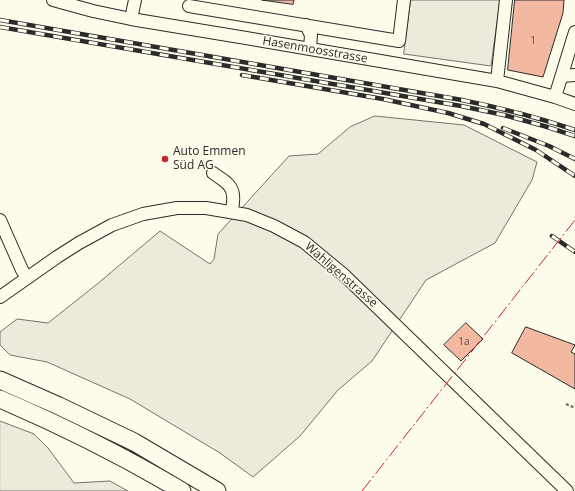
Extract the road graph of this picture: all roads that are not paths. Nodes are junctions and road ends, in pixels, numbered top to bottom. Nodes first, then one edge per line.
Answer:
1 (53, 0) edge
2 (135, 0) edge
3 (404, 0) edge
4 (506, 0) edge
5 (189, 3) edge
6 (131, 19) junction
7 (306, 25) junction
8 (186, 28) junction
9 (575, 32) edge
10 (310, 49) junction
11 (575, 75) edge
12 (562, 76) junction
13 (497, 81) junction
14 (555, 97) junction
15 (575, 104) edge
16 (213, 173) dead end
17 (232, 212) junction
18 (0, 220) edge
19 (27, 278) junction
20 (0, 297) edge
21 (0, 380) edge
22 (0, 399) edge
23 (182, 491) edge
24 (217, 491) edge
25 (567, 491) edge

1 - 6 street, Hasenmoosstrasse
2 - 6 street
3 - 7 street
4 - 13 street
5 - 7 street
5 - 8 street
6 - 8 street, Hasenmoosstrasse
7 - 10 street
8 - 10 street, Hasenmoosstrasse
9 - 12 street
10 - 13 street, Hasenmoosstrasse
11 - 12 street
12 - 14 street
13 - 14 street, Hasenmoosstrasse
14 - 15 street, Hasenmoosstrasse
16 - 17 street
17 - 19 street, Wahligenstrasse
17 - 25 street, Wahligenstrasse
18 - 19 street
19 - 20 street, Wahligenstrasse
21 - 24 highway
22 - 23 highway

